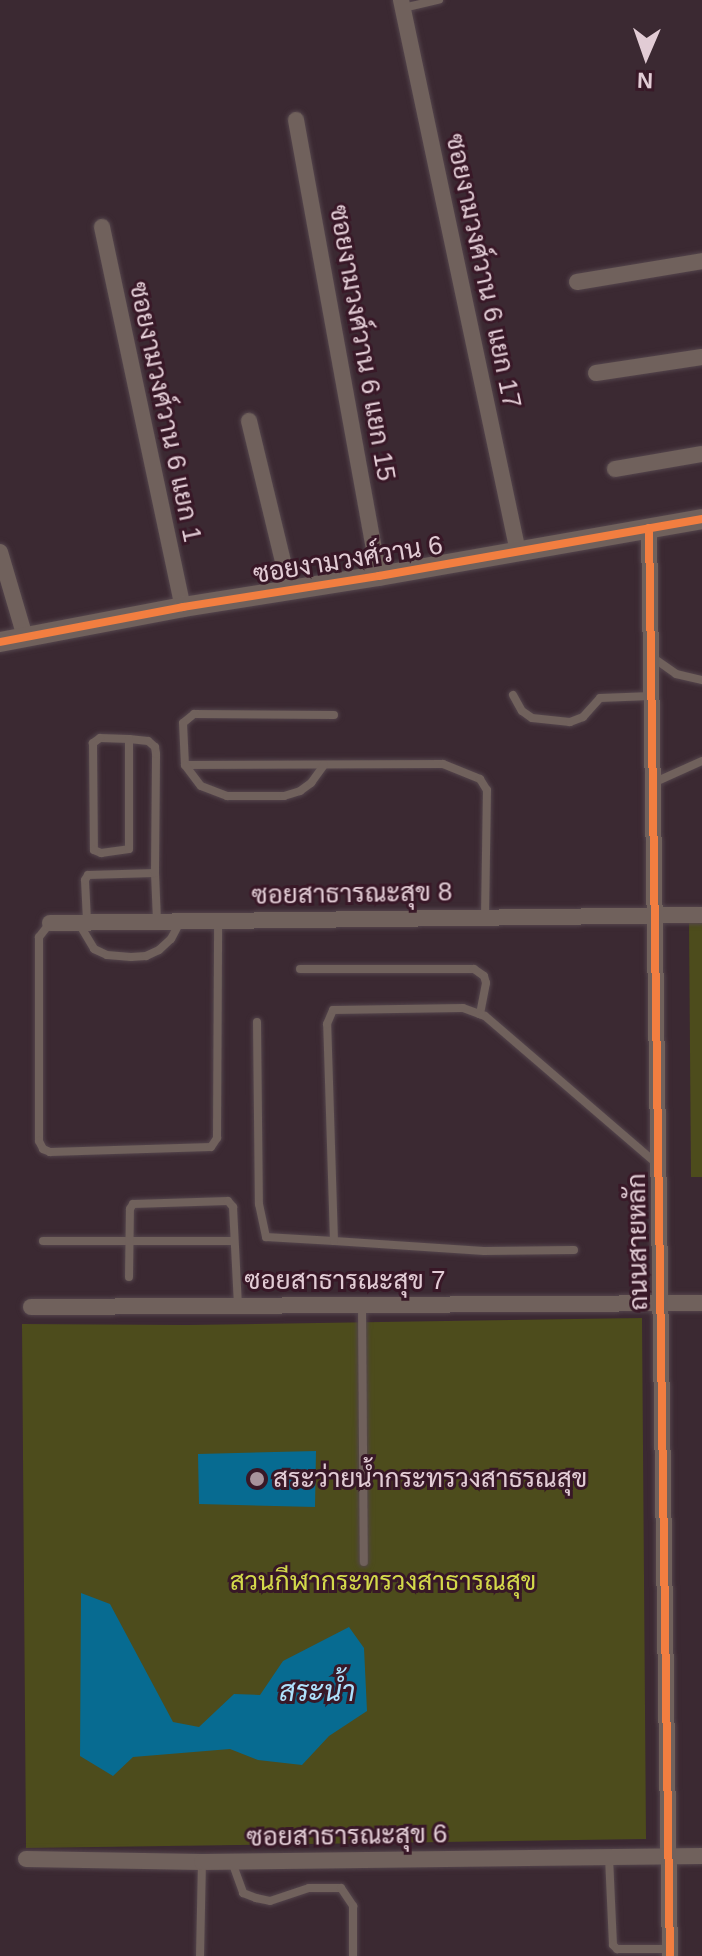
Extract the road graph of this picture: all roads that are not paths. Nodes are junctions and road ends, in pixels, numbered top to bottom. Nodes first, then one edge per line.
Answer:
1 (439, 0) edge
2 (402, 4) edge
3 (296, 120) dead end
4 (102, 227) dead end
5 (702, 261) edge
6 (577, 282) dead end
7 (702, 357) edge
8 (596, 373) dead end
9 (249, 421) dead end
10 (702, 454) edge
11 (615, 469) dead end
12 (702, 519) edge
13 (649, 528) junction
14 (0, 552) edge
15 (518, 552) junction
16 (379, 576) junction
17 (290, 590) junction
18 (183, 607) junction
19 (25, 637) junction
20 (0, 642) edge
21 (651, 656) junction
22 (702, 680) edge
23 (513, 695) dead end
24 (652, 696) junction
25 (334, 715) dead end
26 (129, 739) junction
27 (702, 761) edge
28 (185, 765) junction
29 (324, 765) junction
30 (653, 783) junction
31 (155, 873) junction
32 (655, 915) junction
33 (702, 915) edge
34 (485, 916) junction
35 (82, 921) junction
36 (157, 921) junction
37 (181, 921) junction
38 (218, 921) junction
39 (50, 923) joint
40 (300, 969) dead end
41 (480, 1014) junction
42 (257, 1022) dead end
43 (657, 1163) junction
44 (43, 1241) dead end
45 (233, 1241) junction
46 (334, 1241) junction
47 (129, 1242) junction
48 (574, 1250) dead end
49 (129, 1277) dead end
50 (659, 1303) junction
51 (702, 1303) edge
52 (362, 1305) junction
53 (238, 1306) junction
54 (31, 1307) dead end
55 (364, 1562) dead end
56 (669, 1856) junction
57 (702, 1856) edge
58 (609, 1857) junction
59 (26, 1859) dead end
60 (232, 1861) junction
61 (202, 1862) junction
62 (670, 1952) edge
63 (200, 1956) edge
64 (353, 1956) edge

1 - 2 lane
2 - 15 street, ซอยงามวงศ์วาน 6 แยก 17
3 - 16 street, ซอยงามวงศ์วาน 6 แยก 15
4 - 18 street, ซอยงามวงศ์วาน 6 แยก 1
5 - 6 street
7 - 8 street
9 - 17 street
10 - 11 street
12 - 13 street, ซอยงามวงศ์วาน 6
13 - 15 street, ซอยงามวงศ์วาน 6
13 - 21 street, ถนนสายหลัก
14 - 19 street
15 - 16 street, ซอยงามวงศ์วาน 6
16 - 17 street, ซอยงามวงศ์วาน 6
17 - 18 street, ซอยงามวงศ์วาน 6
18 - 19 street, ซอยงามวงศ์วาน 6
19 - 20 street, ซอยงามวงศ์วาน 6
21 - 22 lane
21 - 24 street, ถนนสายหลัก
23 - 24 lane
24 - 30 street, ถนนสายหลัก
25 - 28 lane
26 - 26 lane
26 - 31 lane
27 - 30 lane
28 - 29 lane
28 - 29 lane
29 - 34 lane
30 - 32 street, ถนนสายหลัก
31 - 35 lane
31 - 36 lane
32 - 33 street, ซอยสาธารณะสุข 8
32 - 34 street, ซอยสาธารณะสุข 8
32 - 43 street, ถนนสายหลัก
34 - 38 street, ซอยสาธารณะสุข 8
35 - 36 street, ซอยสาธารณะสุข 8
35 - 37 lane
35 - 39 street, ซอยสาธารณะสุข 8
36 - 37 street, ซอยสาธารณะสุข 8
37 - 38 street, ซอยสาธารณะสุข 8
38 - 39 lane
40 - 41 lane
41 - 43 lane
41 - 46 lane
42 - 46 lane
43 - 50 street, ถนนสายหลัก
44 - 47 lane
45 - 47 lane
45 - 47 lane
45 - 53 lane
46 - 48 lane
47 - 49 lane
50 - 51 street, ซอยสาธารณะสุข 7
50 - 52 street, ซอยสาธารณะสุข 7
50 - 56 street, ถนนสายหลัก
52 - 53 street, ซอยสาธารณะสุข 7
52 - 55 lane
53 - 54 street, ซอยสาธารณะสุข 7
56 - 57 street, ซอยสาธารณะสุข 6
56 - 58 street, ซอยสาธารณะสุข 6
56 - 62 street, ถนนสายหลัก
58 - 60 street, ซอยสาธารณะสุข 6
58 - 62 lane
59 - 61 street, ซอยสาธารณะสุข 6
60 - 61 street, ซอยสาธารณะสุข 6
60 - 64 lane
61 - 63 lane

